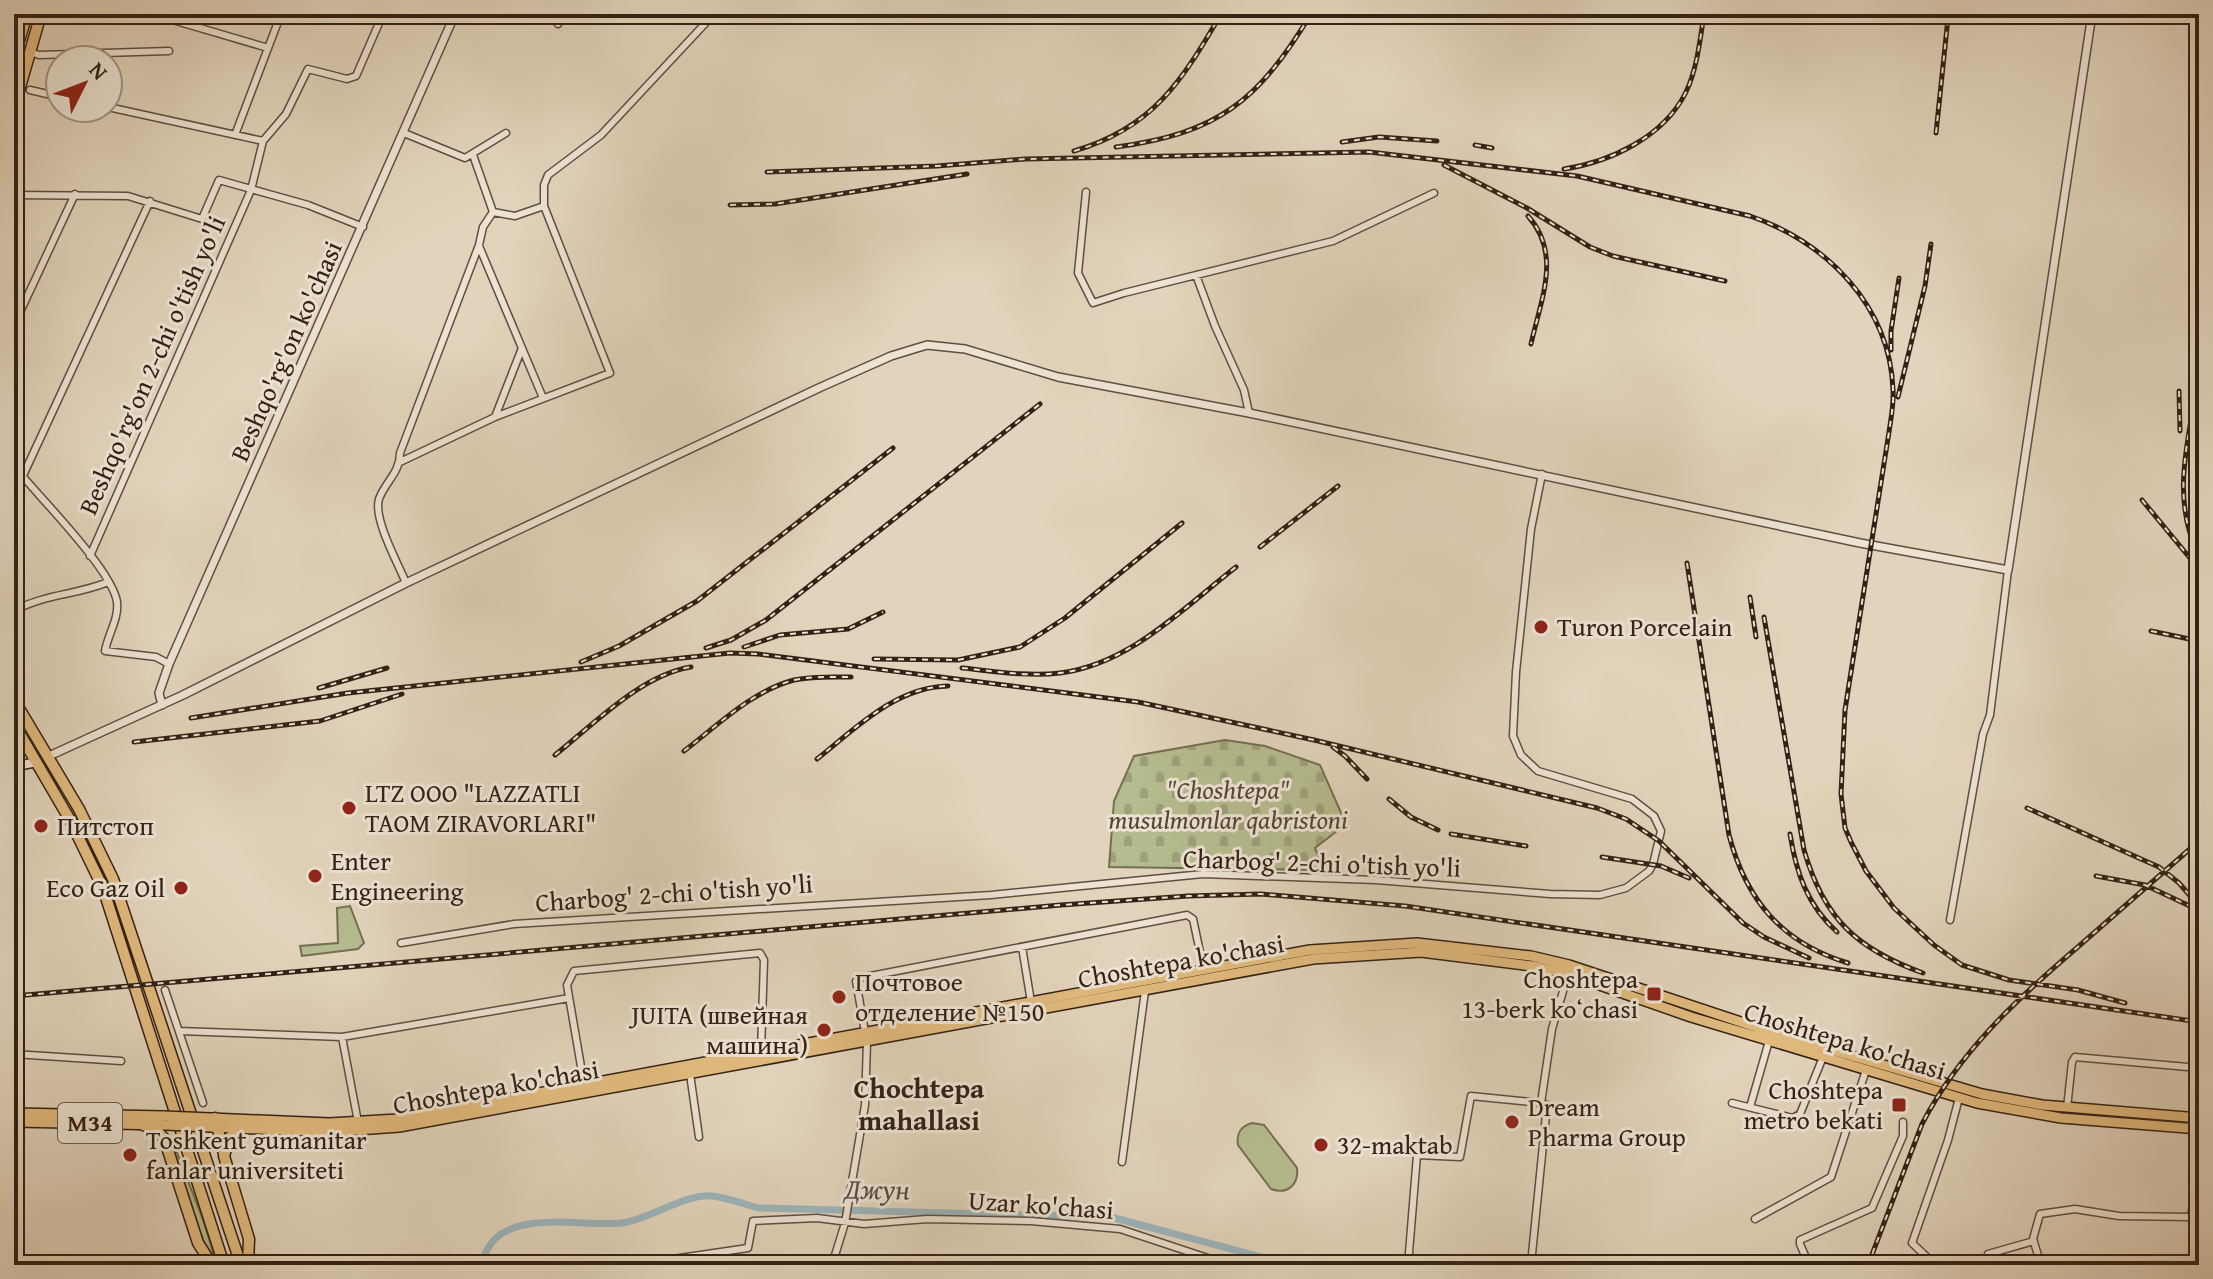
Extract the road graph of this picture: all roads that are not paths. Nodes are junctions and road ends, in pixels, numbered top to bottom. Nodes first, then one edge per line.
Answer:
1 (27, 14) edge
2 (41, 14) edge
3 (281, 14) edge
4 (383, 14) edge
5 (455, 14) edge
6 (562, 14) edge
7 (714, 14) edge
8 (2092, 14) edge
9 (166, 18) dead end
10 (558, 24) dead end
11 (268, 48) junction
12 (169, 51) dead end
13 (30, 52) junction
14 (14, 58) edge
15 (21, 88) edge
16 (44, 93) edge
17 (14, 108) edge
18 (124, 111) edge
19 (404, 133) junction
20 (506, 133) dead end
21 (235, 135) junction
22 (263, 141) junction
23 (473, 155) junction
24 (251, 190) junction
25 (1086, 192) dead end
26 (1434, 193) dead end
27 (75, 194) junction
28 (14, 195) edge
29 (150, 201) junction
30 (544, 206) junction
31 (493, 212) junction
32 (363, 227) junction
33 (479, 245) junction
34 (1196, 275) junction
35 (14, 325) edge
36 (522, 348) junction
37 (543, 398) junction
38 (1249, 413) junction
39 (495, 417) junction
40 (400, 462) junction
41 (14, 466) edge
42 (1542, 474) junction
43 (22, 476) junction
44 (14, 495) edge
45 (90, 556) junction
46 (2008, 570) junction
47 (108, 582) junction
48 (406, 583) junction
49 (14, 611) edge
50 (169, 664) junction
51 (14, 700) edge
52 (162, 705) junction
53 (14, 724) edge
54 (49, 756) junction
55 (37, 762) junction
56 (14, 770) edge
57 (1950, 920) dead end
58 (401, 943) dead end
59 (1022, 947) junction
60 (1359, 950) junction
61 (1204, 971) junction
62 (1568, 974) junction
63 (165, 990) dead end
64 (1145, 991) junction
65 (569, 998) junction
66 (1031, 1002) junction
67 (963, 1019) junction
68 (179, 1031) junction
69 (342, 1037) junction
70 (866, 1037) junction
71 (1769, 1041) junction
72 (761, 1051) junction
73 (14, 1054) edge
74 (1823, 1057) junction
75 (121, 1061) dead end
76 (2199, 1068) edge
77 (1866, 1070) junction
78 (690, 1074) junction
79 (584, 1084) junction
80 (1959, 1098) junction
81 (516, 1102) junction
82 (203, 1103) dead end
83 (1541, 1103) junction
84 (1732, 1103) dead end
85 (1750, 1107) junction
86 (2067, 1108) junction
87 (14, 1113) edge
88 (2199, 1118) edge
89 (165, 1120) junction
90 (14, 1122) edge
91 (358, 1122) junction
92 (1903, 1122) dead end
93 (214, 1123) junction
94 (141, 1124) junction
95 (240, 1129) junction
96 (2199, 1129) edge
97 (699, 1137) dead end
98 (224, 1156) junction
99 (1122, 1162) dead end
100 (2199, 1194) edge
101 (2191, 1217) junction
102 (1755, 1219) dead end
103 (846, 1220) junction
104 (2034, 1241) junction
105 (2199, 1244) edge
106 (1988, 1254) dead end
107 (831, 1263) edge
108 (1531, 1264) edge
109 (212, 1265) edge
110 (224, 1265) edge
111 (241, 1265) edge
112 (248, 1265) edge
113 (632, 1265) edge
114 (1229, 1265) edge
115 (1408, 1265) edge
116 (1809, 1265) edge
117 (1931, 1265) edge
118 (2041, 1265) edge

1 - 14 highway
2 - 13 highway
3 - 11 street
4 - 22 street
5 - 19 street, Beshqo'rg'on ko'chasi
6 - 10 street
7 - 30 street
8 - 46 street
9 - 11 street
11 - 21 street
12 - 13 street
13 - 15 highway
15 - 16 street
15 - 17 highway
18 - 21 street
19 - 23 street
19 - 32 street, Beshqo'rg'on ko'chasi
20 - 23 street
21 - 22 street
22 - 24 street, Beshqo'rg'on 2-chi o'tish yo'li
23 - 31 street
24 - 29 street
24 - 32 street
24 - 45 street, Beshqo'rg'on 2-chi o'tish yo'li
25 - 34 street
26 - 34 street
27 - 28 street
27 - 29 street
27 - 35 street
29 - 43 street
30 - 31 street
30 - 37 street
31 - 33 street
32 - 50 street, Beshqo'rg'on ko'chasi
33 - 36 street
33 - 40 street
34 - 38 street
36 - 37 street
36 - 39 street
37 - 39 street
38 - 42 street
38 - 48 street
39 - 40 street
40 - 48 street
41 - 43 street
42 - 46 street
42 - 58 street, Charbog' 2-chi o'tish yo'li
43 - 44 street
43 - 45 street
45 - 47 street
46 - 57 street
47 - 49 street
47 - 50 street
48 - 52 street
50 - 52 street, Beshqo'rg'on ko'chasi
51 - 54 highway
52 - 54 street
53 - 55 highway
54 - 55 highway
54 - 111 highway
55 - 56 main road
55 - 110 highway
59 - 61 street
59 - 66 street
59 - 70 street
60 - 61 main road, Choshtepa ko'chasi
60 - 62 main road, Choshtepa ko'chasi
60 - 64 main road, Choshtepa ko'chasi
60 - 86 main road, Choshtepa ko'chasi
61 - 66 main road, Choshtepa ko'chasi
62 - 71 main road, Choshtepa ko'chasi
62 - 83 street
63 - 68 street
64 - 67 main road, Choshtepa ko'chasi
64 - 99 street
65 - 69 street
65 - 72 street
65 - 79 street
66 - 67 main road, Choshtepa ko'chasi
67 - 70 main road, Choshtepa ko'chasi
68 - 69 street
68 - 82 street
69 - 91 street
70 - 72 main road, Choshtepa ko'chasi
70 - 78 main road, Choshtepa ko'chasi
70 - 103 street
71 - 74 main road, Choshtepa ko'chasi
71 - 85 street
72 - 79 main road, Choshtepa ko'chasi
73 - 75 street
74 - 77 main road, Choshtepa ko'chasi
74 - 85 street
76 - 86 street
77 - 80 main road, Choshtepa ko'chasi
77 - 102 street
78 - 81 main road, Choshtepa ko'chasi
78 - 97 street
79 - 81 main road, Choshtepa ko'chasi
80 - 96 main road, Choshtepa ko'chasi
80 - 117 street
81 - 91 main road, Choshtepa ko'chasi
81 - 95 main road, Choshtepa ko'chasi
83 - 108 street
83 - 115 street
84 - 85 street
86 - 88 main road, Choshtepa ko'chasi
87 - 89 main road, Choshtepa ko'chasi / M34
89 - 93 main road, Choshtepa ko'chasi / M34, bridge
89 - 94 main road, Choshtepa ko'chasi / M34
90 - 94 main road, Choshtepa ko'chasi / M34
91 - 93 main road, Choshtepa ko'chasi
92 - 116 street
93 - 95 main road, Choshtepa ko'chasi
93 - 98 highway
94 - 109 highway
95 - 98 highway
98 - 112 highway
100 - 101 street
101 - 104 street
101 - 105 street
103 - 107 street
103 - 113 street, Uzar ko'chasi
103 - 114 street, Uzar ko'chasi
104 - 106 street
104 - 118 street

